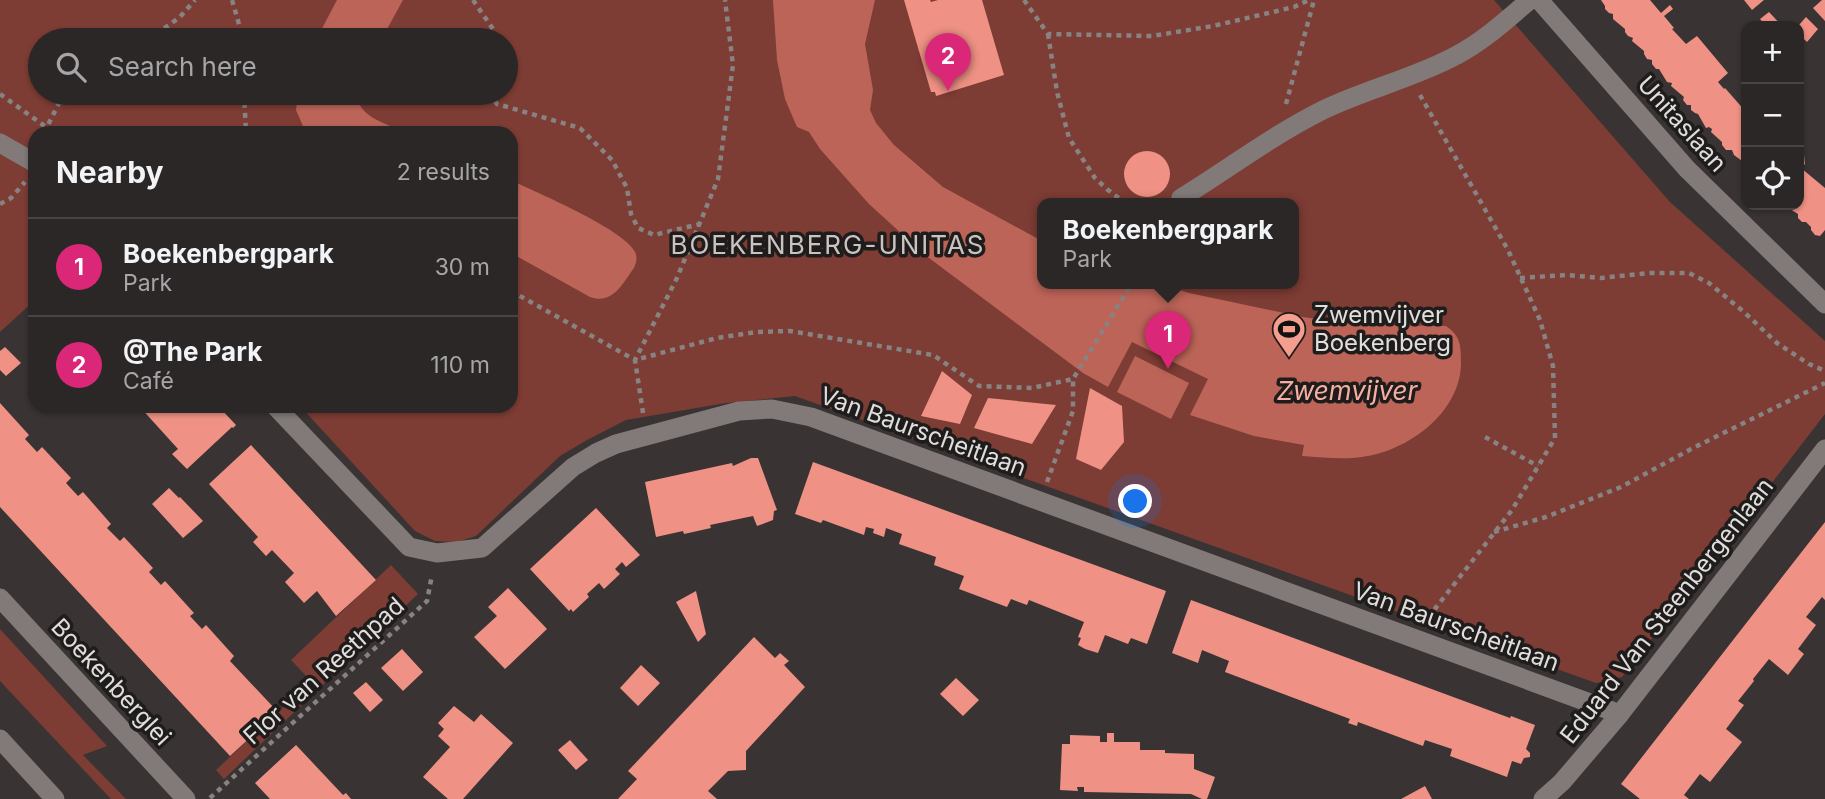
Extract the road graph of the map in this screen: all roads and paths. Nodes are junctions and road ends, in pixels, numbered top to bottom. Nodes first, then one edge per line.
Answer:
1 (195, 0) edge
2 (232, 0) edge
3 (473, 0) edge
4 (725, 0) edge
5 (1024, 0) edge
6 (1312, 0) edge
7 (1530, 0) edge
8 (1539, 0) edge
9 (165, 28) edge
10 (240, 28) edge
11 (492, 28) edge
12 (1048, 34) junction
13 (1409, 76) junction
14 (0, 94) edge
15 (58, 105) edge
16 (245, 105) edge
17 (500, 105) edge
18 (40, 126) edge
19 (47, 126) edge
20 (246, 126) edge
21 (1277, 135) junction
22 (0, 143) edge
23 (28, 159) edge
24 (1120, 198) edge
25 (1181, 198) dead end
26 (700, 224) junction
27 (1520, 278) junction
28 (1128, 289) edge
29 (518, 295) edge
30 (1825, 304) edge
31 (635, 360) junction
32 (1825, 371) edge
33 (1073, 379) junction
34 (1825, 383) edge
35 (282, 413) edge
36 (646, 435) junction
37 (1485, 437) dead end
38 (1825, 449) edge
39 (1538, 466) junction
40 (1040, 500) junction
41 (1493, 533) junction
42 (437, 553) junction
43 (0, 598) edge
44 (1412, 637) junction
45 (1620, 714) junction
46 (0, 739) edge
47 (55, 799) edge
48 (186, 799) edge
49 (209, 799) edge
50 (1543, 799) edge

1 - 9 path
2 - 10 path
3 - 11 path
4 - 26 path
5 - 12 path
6 - 12 path
6 - 21 path
7 - 13 street
8 - 30 street, Unitaslaan
12 - 24 path
13 - 21 street
13 - 27 path
14 - 18 path
15 - 19 path
16 - 20 path
17 - 26 path
21 - 25 street
22 - 23 street
26 - 31 path
27 - 32 path
27 - 39 path
28 - 33 path
29 - 31 path
31 - 33 path
31 - 36 path
33 - 40 path
34 - 41 path
35 - 42 street, Van Baurscheitlaan
36 - 40 street, Van Baurscheitlaan
36 - 42 street, Van Baurscheitlaan
37 - 39 path
38 - 45 street, Eduard Van Steenbergenlaan
39 - 41 path
40 - 44 street, Van Baurscheitlaan
41 - 44 path
42 - 49 path, Flor van Reethpad
43 - 48 street, Boekenberglei
44 - 45 street, Van Baurscheitlaan
45 - 50 street, Eduard Van Steenbergenlaan
46 - 47 street

